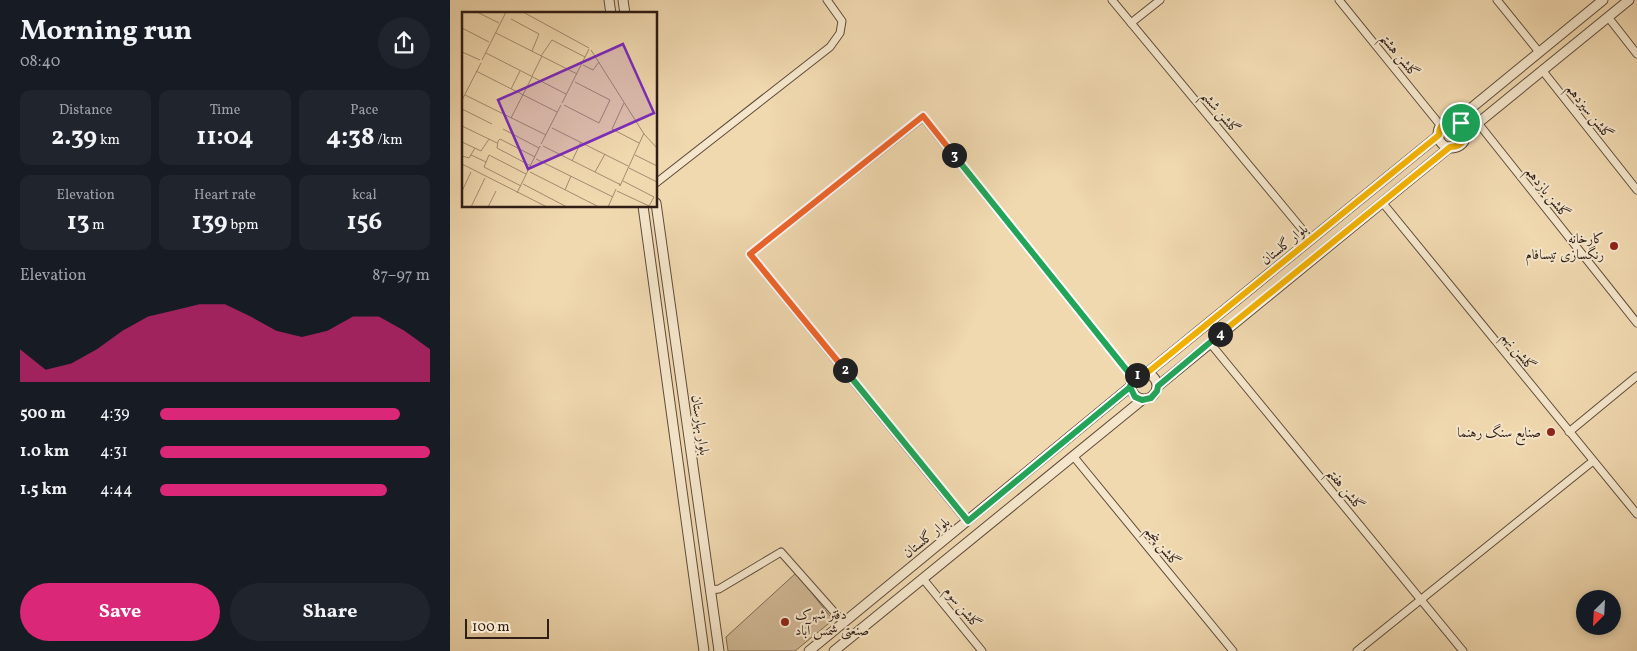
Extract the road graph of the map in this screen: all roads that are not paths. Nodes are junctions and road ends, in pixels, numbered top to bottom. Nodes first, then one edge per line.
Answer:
1 (827, 0) edge
2 (1112, 0) edge
3 (1160, 0) edge
4 (1339, 0) edge
5 (1497, 0) edge
6 (1603, 0) edge
7 (1629, 0) edge
8 (1608, 17) junction
9 (1131, 23) junction
10 (1539, 52) junction
11 (1637, 54) edge
12 (1542, 70) junction
13 (1454, 120) junction
14 (1478, 123) junction
15 (1441, 126) junction
16 (1439, 135) junction
17 (1465, 138) junction
18 (1450, 147) junction
19 (658, 181) edge
20 (1637, 190) edge
21 (1382, 202) junction
22 (643, 208) edge
23 (657, 208) edge
24 (1311, 240) junction
25 (1637, 322) edge
26 (1210, 343) junction
27 (1147, 373) junction
28 (1637, 376) edge
29 (1132, 383) junction
30 (1158, 386) junction
31 (1142, 400) junction
32 (1569, 432) junction
33 (1074, 457) junction
34 (1593, 461) junction
35 (1637, 514) edge
36 (968, 521) junction
37 (924, 580) junction
38 (710, 590) junction
39 (1421, 599) junction
40 (843, 622) junction
41 (704, 651) edge
42 (719, 651) edge
43 (809, 651) edge
44 (834, 651) edge
45 (982, 651) edge
46 (1233, 651) edge
47 (1357, 651) edge
48 (1463, 651) edge

1 - 19 street
2 - 9 street, گلشن ششم
3 - 9 street
4 - 15 street, گلشن هشتم
5 - 10 street
6 - 10 street
7 - 8 street
8 - 11 street
8 - 12 street
9 - 24 street, گلشن ششم
10 - 13 street
12 - 14 street
12 - 20 street, گلشن سیزدهم
13 - 15 street
13 - 17 street
14 - 17 street
14 - 25 street, گلشن یازدهم
15 - 16 street
16 - 18 street
16 - 24 street, بلوار گلستان
17 - 18 street
18 - 21 street
21 - 26 street
21 - 32 street, گلشن نهم
22 - 41 street, بلوار بهارستان
23 - 38 street, بلوار بهارستان
24 - 27 street, بلوار گلستان
26 - 30 street
26 - 39 street, گلشن هفتم
27 - 29 street
27 - 30 street
28 - 32 street
29 - 31 street
29 - 36 street, بلوار گلستان
29 - 36 street
30 - 31 street
31 - 33 street
32 - 34 street, گلشن نهم
33 - 37 street
33 - 46 street, گلشن پنجم
34 - 35 street, گلشن نهم
34 - 39 street
36 - 40 street, بلوار گلستان
37 - 44 street
37 - 45 street, گلشن سوم
38 - 40 street
38 - 42 street, بلوار بهارستان
39 - 47 street
39 - 48 street, گلشن هفتم
40 - 43 street, بلوار گلستان

